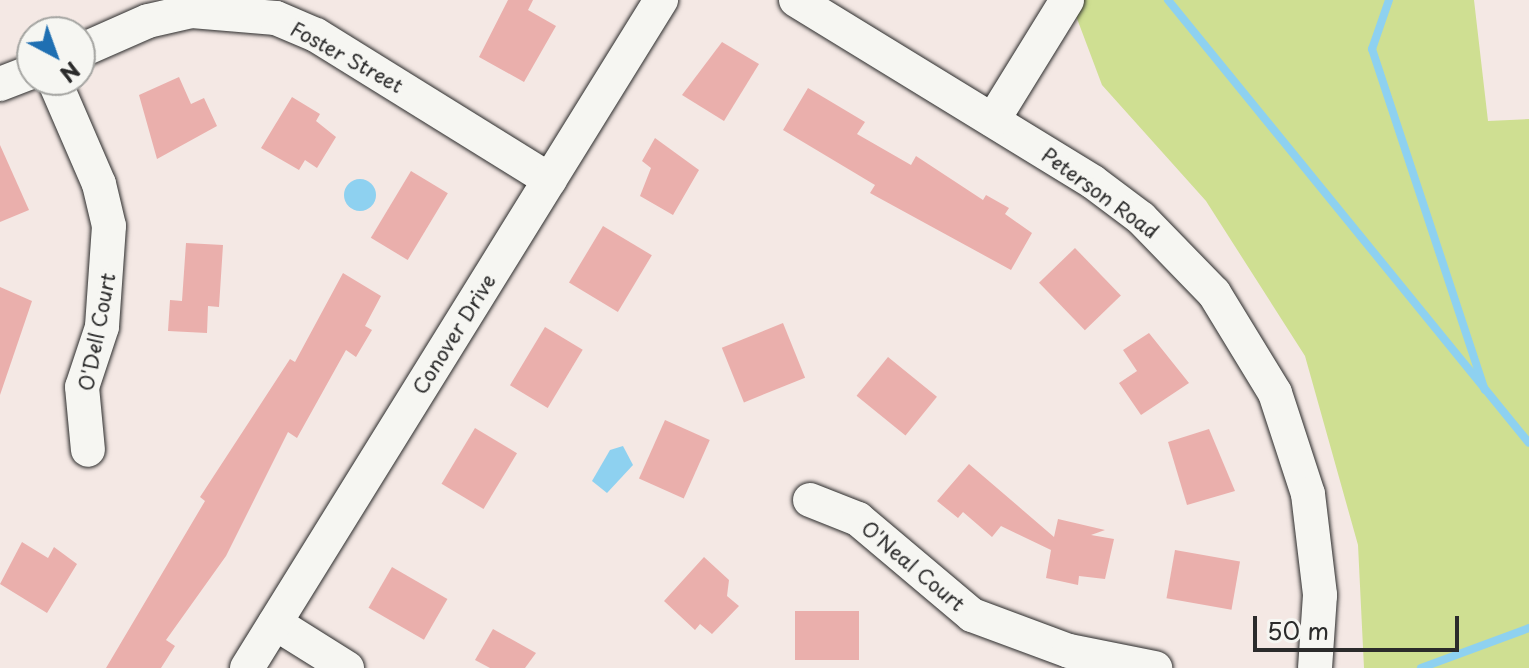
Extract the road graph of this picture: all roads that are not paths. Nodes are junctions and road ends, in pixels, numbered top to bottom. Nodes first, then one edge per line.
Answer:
1 (661, 0) edge
2 (796, 0) edge
3 (1067, 0) edge
4 (96, 44) edge
5 (61, 96) edge
6 (993, 120) junction
7 (550, 180) junction
8 (88, 450) dead end
9 (810, 500) dead end
10 (275, 623) junction
11 (247, 668) edge
12 (347, 668) edge
13 (1155, 668) edge
14 (1315, 668) edge

1 - 7 street, Conover Drive
2 - 6 street, Peterson Road
3 - 6 street
4 - 7 street, Foster Street
5 - 8 street, O'Dell Court
6 - 14 street, Peterson Road
7 - 10 street, Conover Drive
9 - 13 street, O'Neal Court
10 - 11 street, Conover Drive
10 - 12 street

